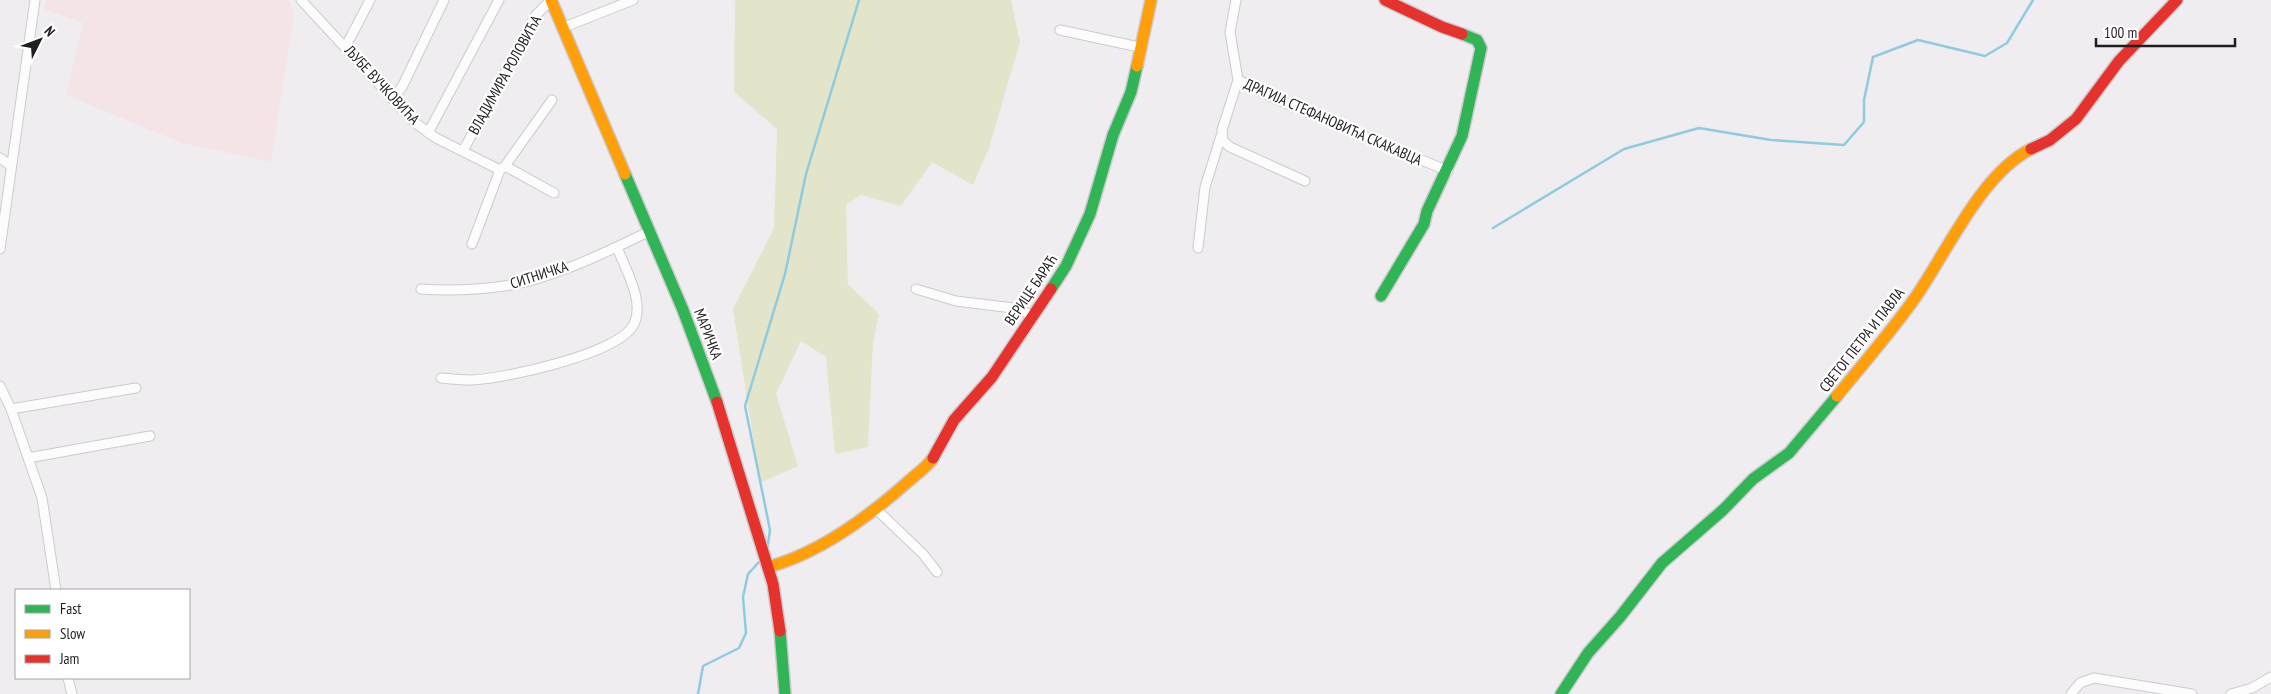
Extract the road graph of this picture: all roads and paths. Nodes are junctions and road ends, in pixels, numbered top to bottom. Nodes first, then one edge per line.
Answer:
1 (35, 0) edge
2 (370, 0) edge
3 (444, 0) edge
4 (499, 0) edge
5 (551, 0) edge
6 (633, 0) edge
7 (1151, 0) edge
8 (1236, 0) edge
9 (1385, 0) edge
10 (2178, 0) edge
11 (304, 1) edge
12 (562, 28) junction
13 (1060, 30) dead end
14 (346, 46) junction
15 (1140, 47) junction
16 (1238, 80) junction
17 (392, 99) junction
18 (552, 100) dead end
19 (428, 133) junction
20 (1221, 136) junction
21 (463, 151) junction
22 (0, 158) edge
23 (11, 166) junction
24 (502, 168) junction
25 (1448, 171) junction
26 (1305, 181) dead end
27 (554, 192) dead end
28 (650, 231) junction
29 (472, 244) dead end
30 (617, 247) junction
31 (0, 248) edge
32 (1198, 248) dead end
33 (421, 289) dead end
34 (916, 290) dead end
35 (1381, 296) dead end
36 (1031, 316) junction
37 (441, 378) dead end
38 (0, 386) edge
39 (136, 388) dead end
40 (11, 410) junction
41 (150, 436) dead end
42 (28, 458) junction
43 (876, 509) junction
44 (767, 564) junction
45 (937, 572) dead end
46 (56, 589) edge
47 (2271, 677) edge
48 (68, 679) edge
49 (72, 694) edge
50 (785, 694) edge
51 (1561, 694) edge
52 (2072, 694) edge
53 (2192, 694) edge
54 (2231, 694) edge

1 - 23 street
2 - 14 street
3 - 17 street
4 - 19 street
5 - 12 street, МАРИЧКА
5 - 21 street, ВЛАДИМИРА РОЛОВИЋА
6 - 12 street
7 - 15 street, ВЕРИЦЕ БАРАЋ
8 - 16 street, ДРАГИЈА СТЕФАНОВИЋА СКАКАВЦА
9 - 25 street
10 - 51 street, СВЕТОГ ПЕТРА И ПАВЛА
11 - 14 street, ЉУБЕ ВУЧКОВИЋА
12 - 28 street, МАРИЧКА
13 - 15 street
14 - 17 street, ЉУБЕ ВУЧКОВИЋА
15 - 36 street, ВЕРИЦЕ БАРАЋ
16 - 20 street
16 - 25 street, ДРАГИЈА СТЕФАНОВИЋА СКАКАВЦА
17 - 19 street, ЉУБЕ ВУЧКОВИЋА
18 - 24 street
19 - 21 street, ЉУБЕ ВУЧКОВИЋА
20 - 26 street
20 - 32 street
21 - 24 street, ЉУБЕ ВУЧКОВИЋА
22 - 23 street
23 - 31 street
24 - 27 street, ЉУБЕ ВУЧКОВИЋА
24 - 29 street
25 - 35 street
28 - 30 street, СИТНИЧКА
28 - 44 street, МАРИЧКА
30 - 33 street, СИТНИЧКА
30 - 37 street
34 - 36 street
36 - 43 street, ВЕРИЦЕ БАРАЋ
38 - 40 street
39 - 40 street
40 - 42 street
41 - 42 street
42 - 46 street
43 - 44 street, ВЕРИЦЕ БАРАЋ
43 - 45 street
44 - 50 street, МАРИЧКА
47 - 54 street
48 - 49 street
52 - 53 street

